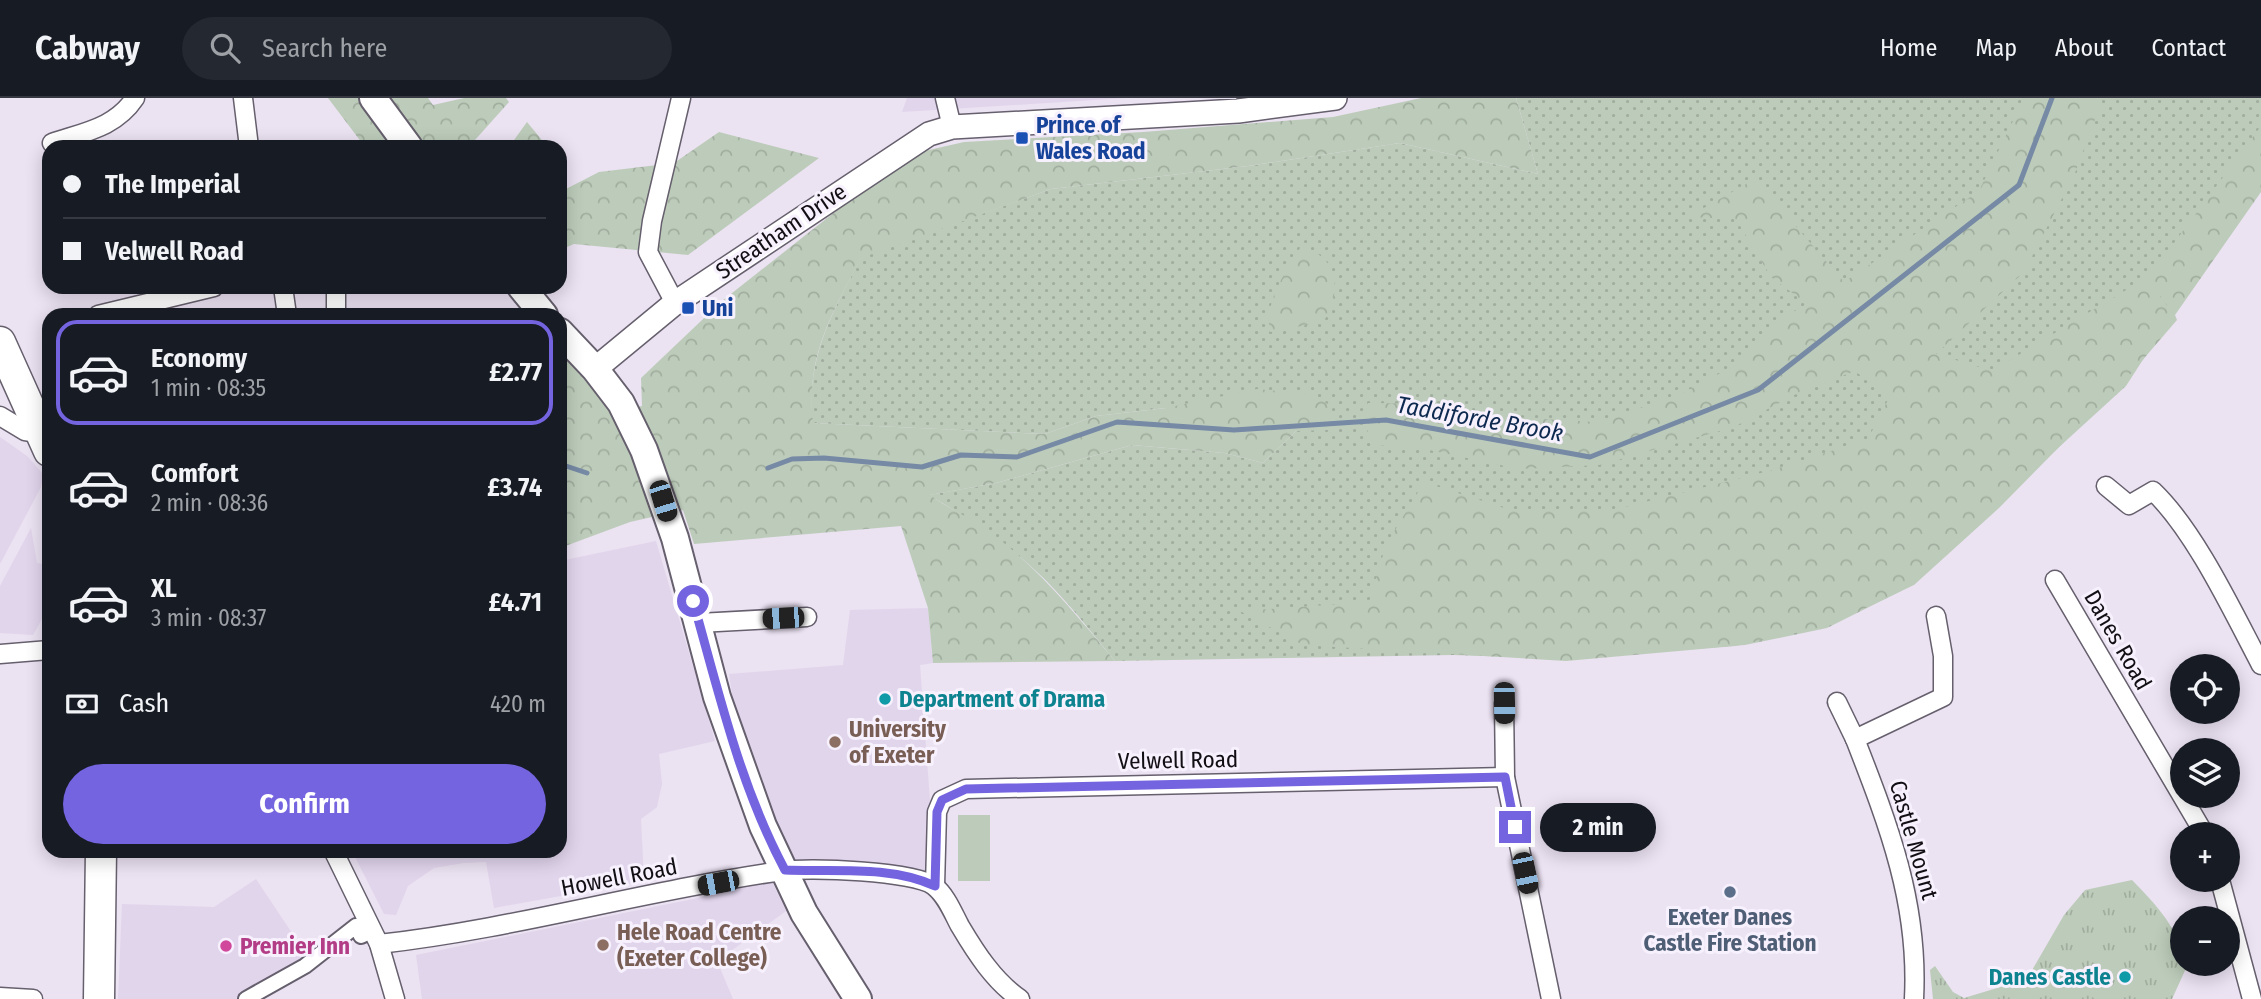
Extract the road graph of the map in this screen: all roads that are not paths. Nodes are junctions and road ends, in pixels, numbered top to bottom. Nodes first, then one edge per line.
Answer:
1 (135, 98) edge
2 (243, 98) edge
3 (373, 98) edge
4 (681, 98) edge
5 (945, 98) edge
6 (1335, 98) edge
7 (952, 127) junction
8 (61, 140) edge
9 (248, 140) edge
10 (404, 140) edge
11 (185, 294) edge
12 (526, 294) edge
13 (675, 303) junction
14 (127, 308) edge
15 (537, 308) edge
16 (567, 340) edge
17 (0, 342) edge
18 (596, 369) junction
19 (0, 416) edge
20 (42, 437) edge
21 (42, 441) edge
22 (2106, 486) dead end
23 (2055, 580) dead end
24 (1936, 616) dead end
25 (807, 617) dead end
26 (699, 622) junction
27 (42, 651) edge
28 (0, 654) edge
29 (2261, 665) edge
30 (1837, 702) dead end
31 (1504, 703) dead end
32 (1855, 739) junction
33 (1505, 777) junction
34 (2197, 822) edge
35 (102, 858) edge
36 (337, 858) edge
37 (785, 870) junction
38 (935, 886) junction
39 (2223, 892) edge
40 (375, 938) junction
41 (0, 997) edge
42 (33, 999) edge
43 (99, 999) edge
44 (246, 999) edge
45 (395, 999) edge
46 (858, 999) edge
47 (1020, 999) edge
48 (1551, 999) edge
49 (1914, 999) edge
50 (2252, 999) edge

1 - 8 street
2 - 9 street
3 - 10 main road
4 - 13 street
5 - 7 street
6 - 7 street
7 - 13 street, Streatham Drive
11 - 14 street
12 - 15 main road
13 - 18 street, Streatham Drive
16 - 18 main road
17 - 20 highway
18 - 26 main road
19 - 21 street
22 - 29 street
23 - 34 street, Danes Road
24 - 32 street
25 - 26 street
26 - 37 main road
27 - 28 street
30 - 32 street, Castle Mount
31 - 33 street
32 - 49 street, Castle Mount
33 - 38 street, Velwell Road
33 - 48 street
35 - 43 highway
36 - 40 street
37 - 38 street, Howell Road
37 - 40 street, Howell Road
37 - 46 main road
38 - 47 street
39 - 50 street
40 - 44 street
40 - 45 street
41 - 42 street

